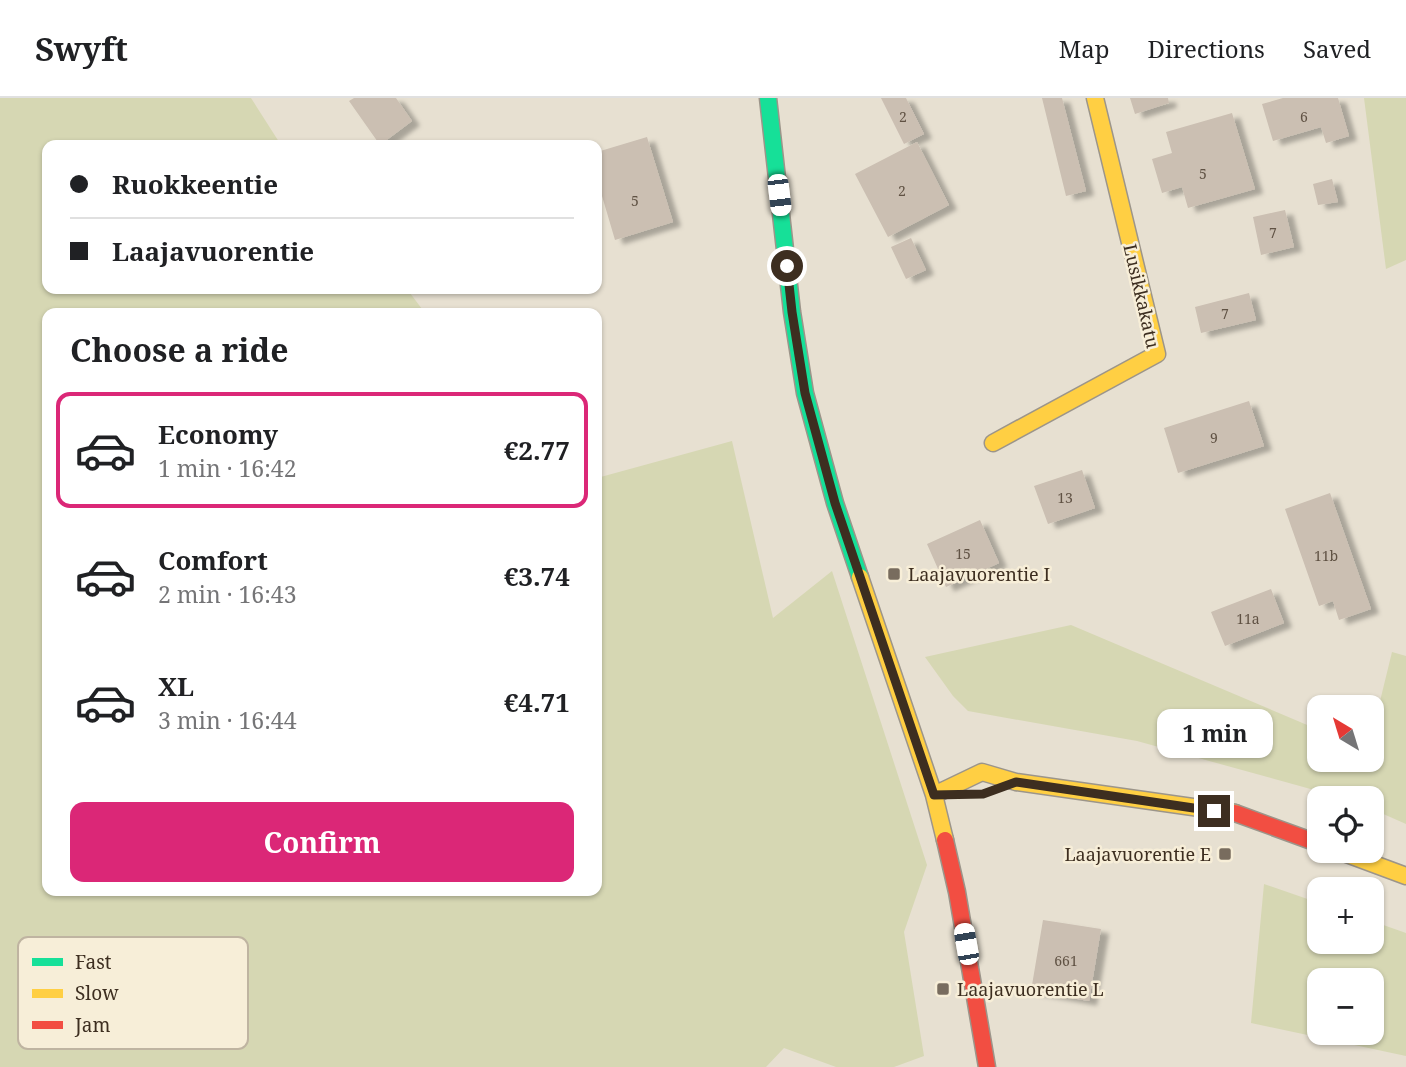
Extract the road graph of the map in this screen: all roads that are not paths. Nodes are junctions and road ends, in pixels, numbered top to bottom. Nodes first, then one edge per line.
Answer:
1 (768, 98) edge
2 (1095, 98) edge
3 (993, 443) dead end
4 (1016, 782) junction
5 (934, 795) junction
6 (1307, 839) edge
7 (1371, 863) edge
8 (1406, 876) edge
9 (987, 1067) edge

1 - 5 street
2 - 3 street, Lusikkakatu
4 - 5 street
4 - 5 street
4 - 6 street
5 - 9 street
7 - 8 street

